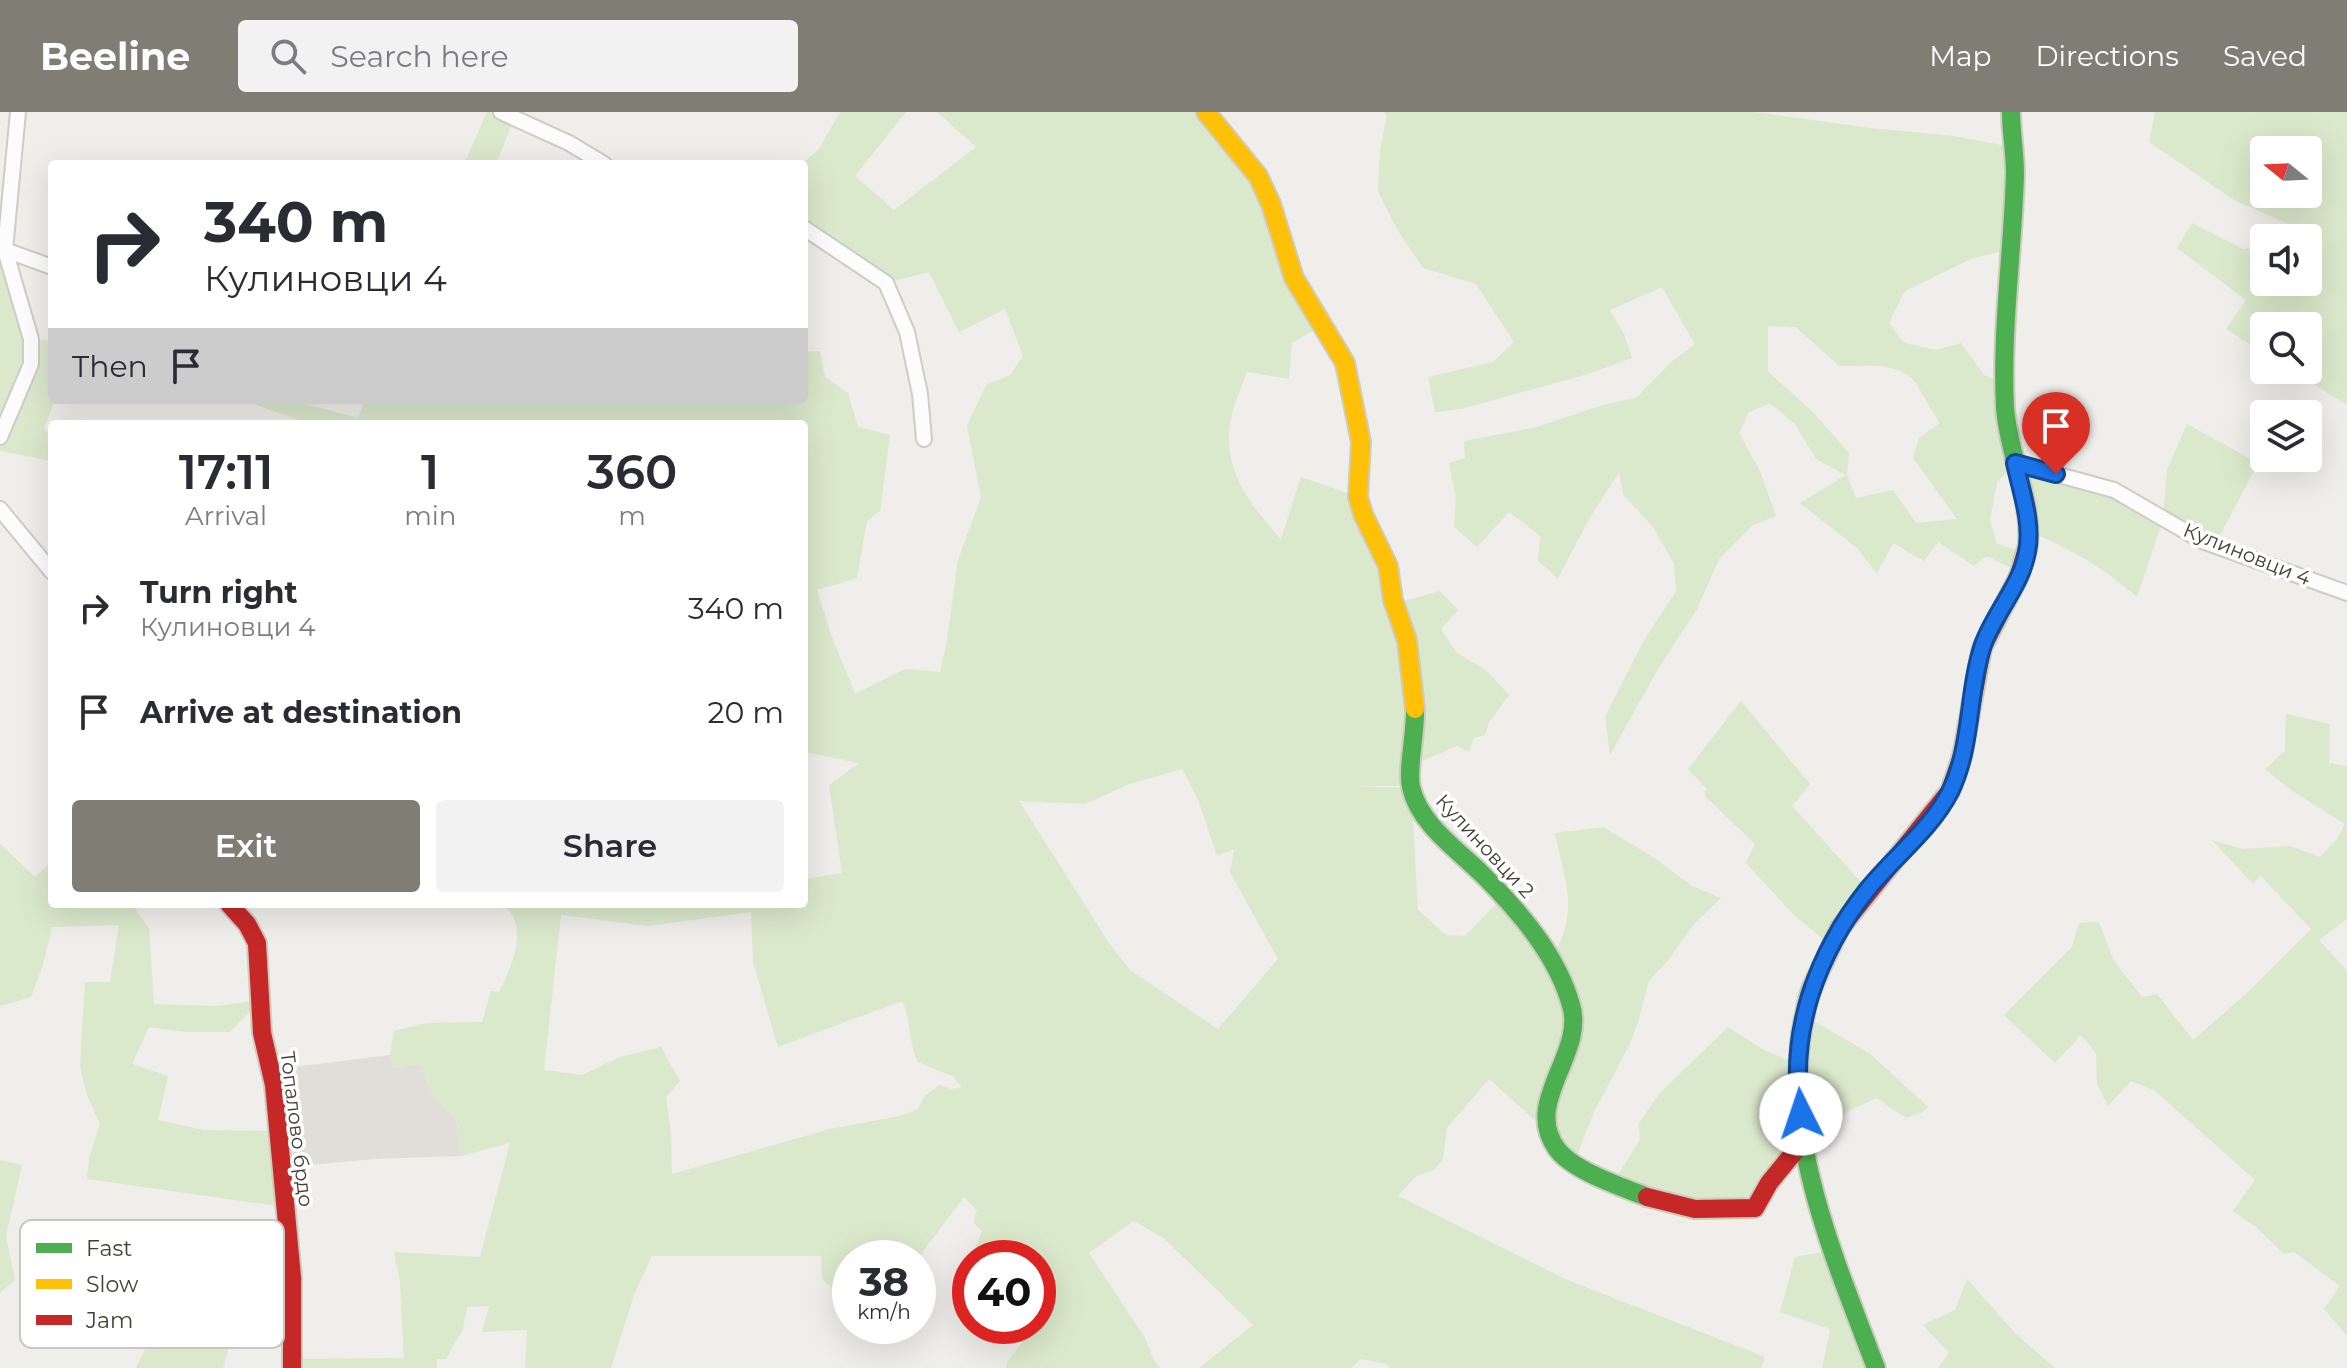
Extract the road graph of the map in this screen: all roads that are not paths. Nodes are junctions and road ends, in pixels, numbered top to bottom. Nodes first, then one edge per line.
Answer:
1 (18, 112) edge
2 (501, 112) edge
3 (1206, 112) edge
4 (2011, 112) edge
5 (597, 160) edge
6 (808, 231) edge
7 (5, 250) junction
8 (48, 266) edge
9 (1, 429) edge
10 (924, 439) dead end
11 (2015, 463) junction
12 (0, 509) edge
13 (48, 567) edge
14 (2347, 593) edge
15 (233, 908) edge
16 (1805, 1139) junction
17 (292, 1368) edge
18 (1876, 1368) edge

1 - 7 street
2 - 5 street
3 - 16 street, Кулиновци 2
4 - 11 street
6 - 10 street
7 - 8 street
7 - 9 street
11 - 14 street, Кулиновци 4
11 - 16 street
12 - 13 street
15 - 17 street, Топалово брдо
16 - 18 street

